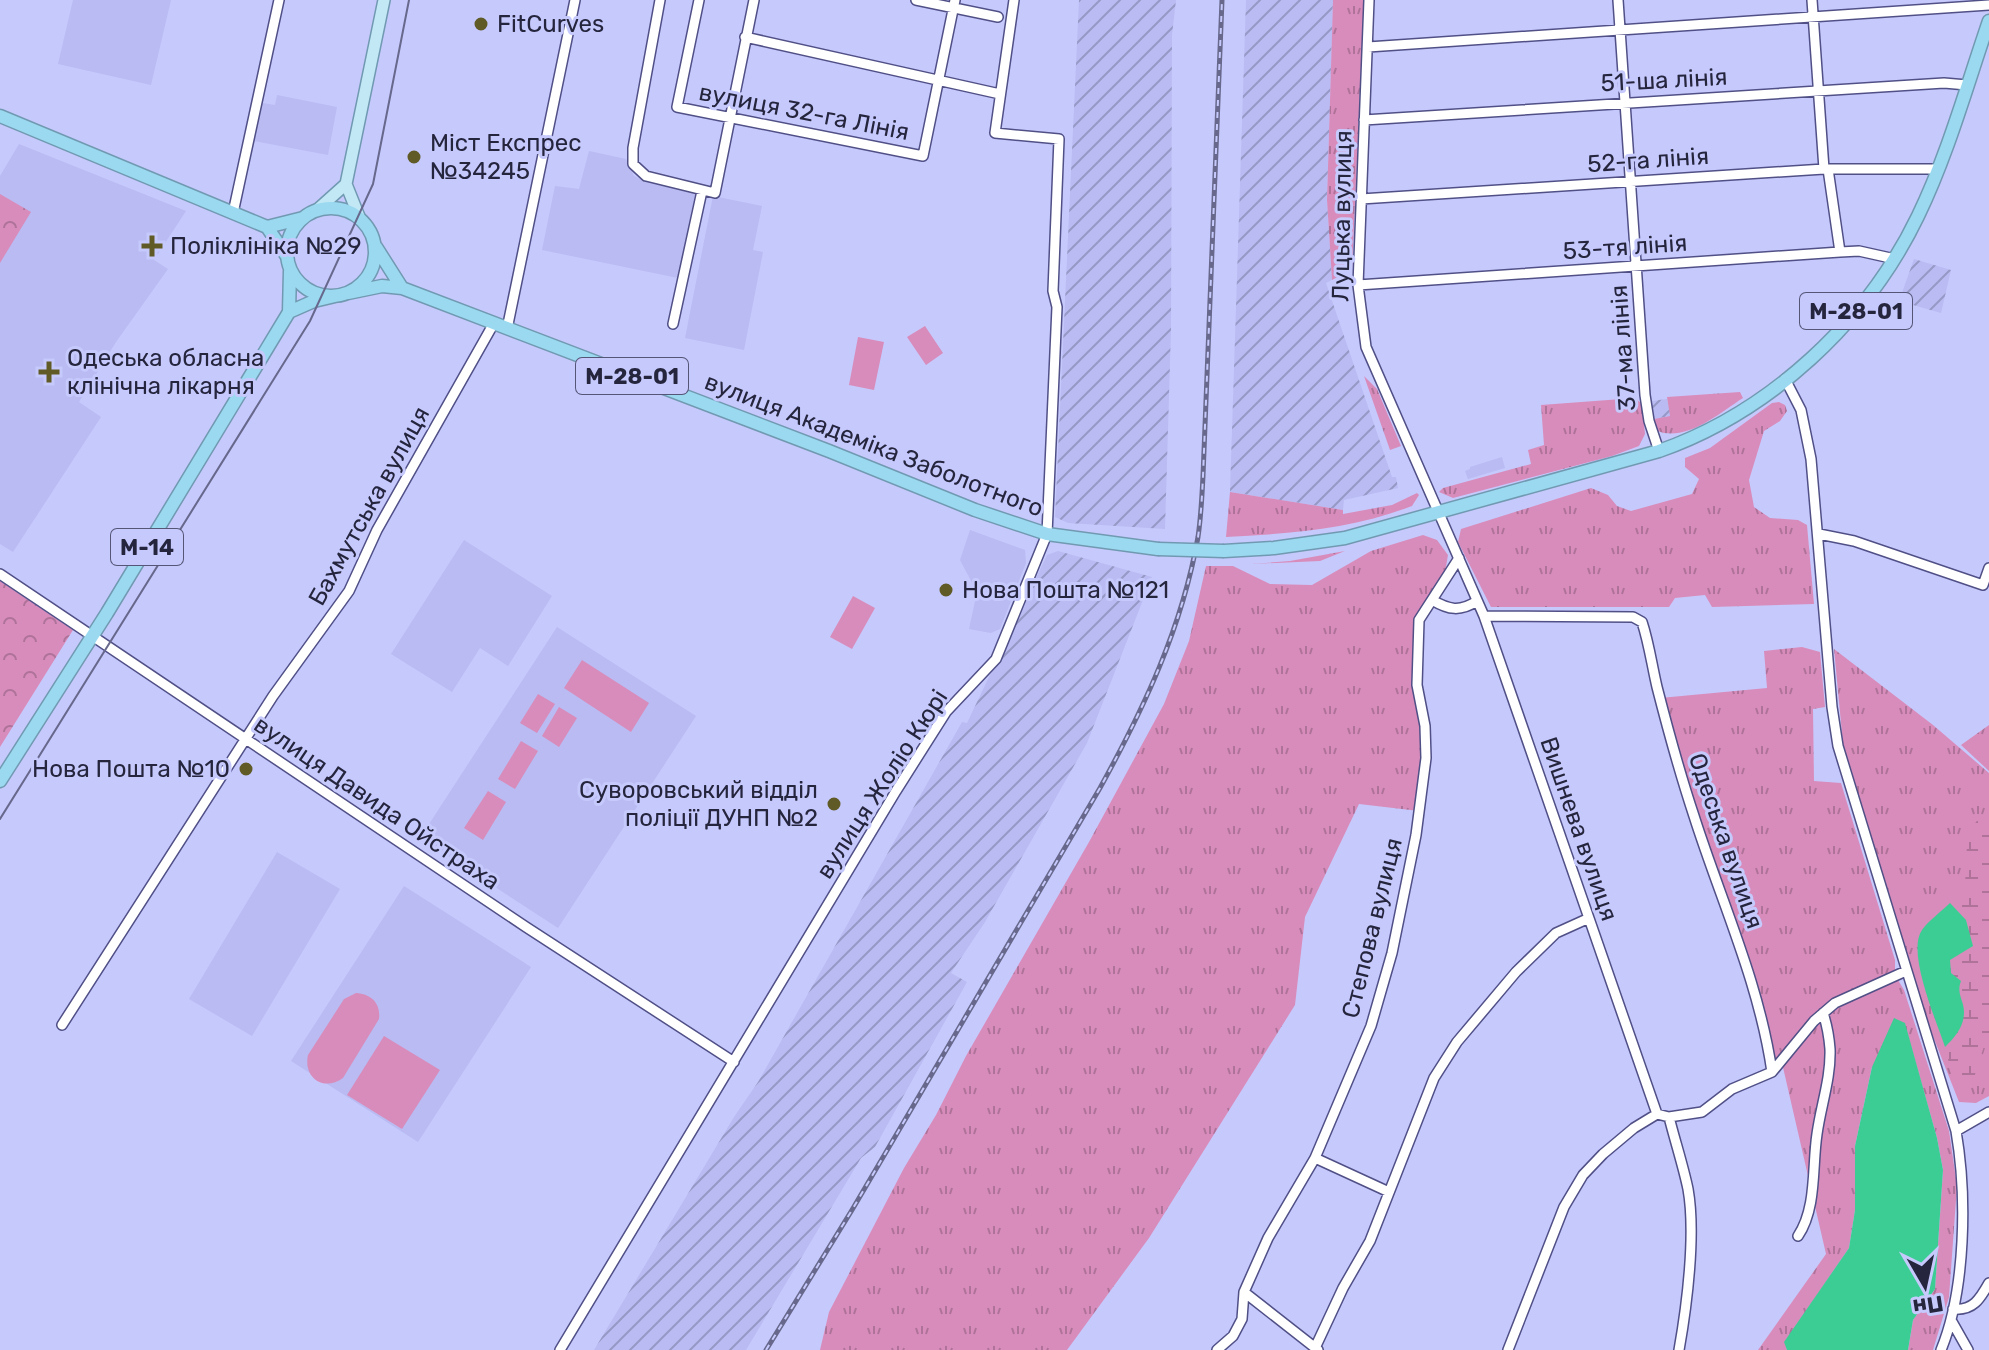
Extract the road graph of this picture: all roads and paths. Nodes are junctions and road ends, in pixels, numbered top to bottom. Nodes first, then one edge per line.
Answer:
1 (279, 0) edge
2 (384, 0) edge
3 (575, 0) edge
4 (660, 0) edge
5 (699, 0) edge
6 (754, 0) edge
7 (916, 0) edge
8 (1014, 0) edge
9 (1369, 0) edge
10 (1618, 0) edge
11 (1812, 0) edge
12 (954, 4) edge
13 (1989, 5) edge
14 (998, 17) dead end
15 (1814, 18) junction
16 (1989, 21) edge
17 (1620, 31) junction
18 (745, 37) junction
19 (1368, 47) junction
20 (940, 80) junction
21 (1967, 85) junction
22 (1819, 92) junction
23 (1000, 94) junction
24 (1624, 102) junction
25 (0, 116) edge
26 (731, 117) junction
27 (1364, 120) junction
28 (1826, 169) junction
29 (1937, 169) junction
30 (1632, 182) junction
31 (346, 184) junction
32 (702, 191) junction
33 (1361, 199) junction
34 (317, 210) junction
35 (233, 213) junction
36 (304, 217) junction
37 (360, 219) junction
38 (267, 227) junction
39 (375, 245) junction
40 (1840, 252) junction
41 (286, 255) junction
42 (1895, 259) junction
43 (1637, 266) junction
44 (290, 269) junction
45 (1358, 285) junction
46 (402, 288) junction
47 (348, 293) junction
48 (335, 296) junction
49 (289, 312) junction
50 (494, 323) junction
51 (673, 324) dead end
52 (507, 329) junction
53 (1785, 379) junction
54 (1659, 451) junction
55 (1438, 514) junction
56 (1047, 534) junction
57 (1819, 534) junction
58 (1459, 558) junction
59 (1989, 568) edge
60 (0, 574) edge
61 (1432, 600) junction
62 (1477, 601) junction
63 (1484, 616) junction
64 (93, 635) junction
65 (247, 738) junction
66 (0, 781) edge
67 (1587, 919) junction
68 (1906, 971) junction
69 (1823, 1013) junction
70 (62, 1025) dead end
71 (734, 1062) junction
72 (1772, 1072) junction
73 (1989, 1112) edge
74 (1657, 1114) junction
75 (1669, 1117) junction
76 (1956, 1131) junction
77 (1315, 1158) junction
78 (1389, 1192) junction
79 (1798, 1236) dead end
80 (1989, 1283) edge
81 (1244, 1292) junction
82 (1953, 1309) junction
83 (1951, 1320) junction
84 (1316, 1349) edge
85 (560, 1350) edge
86 (1217, 1350) edge
87 (1508, 1350) edge
88 (1679, 1350) edge
89 (1941, 1350) edge
90 (1968, 1350) edge

1 - 35 street
2 - 31 main road
3 - 52 street
4 - 32 street
5 - 26 street, вулиця 32-га Лінія
6 - 18 street
7 - 12 street
8 - 23 street
9 - 19 street, Луцька вулиця
10 - 17 street, 37-ма лінія
11 - 15 street
12 - 14 street
12 - 20 street
13 - 15 street
15 - 17 street
15 - 22 street
16 - 21 highway, М-28-01
17 - 19 street
17 - 24 street, 37-ма лінія
18 - 20 street
18 - 26 street
19 - 27 street, Луцька вулиця
20 - 23 street
20 - 26 street, вулиця 32-га Лінія
21 - 22 street, 51-ша лінія
21 - 29 highway, М-28-01
22 - 24 street, 51-ша лінія
22 - 28 street
23 - 56 street, вулиця Жоліо Кюрі
24 - 27 street, 51-ша лінія
24 - 30 street, 37-ма лінія
25 - 35 highway
26 - 32 street
27 - 33 street, Луцька вулиця
28 - 29 street, 52-га лінія
28 - 30 street, 52-га лінія
28 - 40 street
29 - 42 highway, М-28-01
30 - 33 street, 52-га лінія
30 - 43 street, 37-ма лінія
31 - 34 main road
31 - 37 main road
32 - 51 street
33 - 45 street, Луцька вулиця
34 - 36 highway
34 - 37 highway
35 - 38 highway
36 - 38 highway
36 - 41 highway
37 - 39 highway
38 - 41 highway
39 - 46 highway
39 - 47 highway
40 - 42 street, 53-тя лінія
40 - 43 street, 53-тя лінія
41 - 44 highway, М-14
42 - 53 highway, М-28-01
43 - 45 street, 53-тя лінія
43 - 54 street, 37-ма лінія
44 - 48 highway
44 - 49 highway, М-14
45 - 55 street, Луцька вулиця
46 - 47 highway, вулиця Академіка Заболотного / М-28-01
46 - 50 highway, вулиця Академіка Заболотного / М-28-01
47 - 48 highway
48 - 49 highway
49 - 64 highway, М-14
50 - 52 highway, вулиця Академіка Заболотного / М-28-01
50 - 65 street, Бахмутська вулиця
52 - 56 highway, вулиця Академіка Заболотного / М-28-01
53 - 54 highway, М-28-01
53 - 57 street
54 - 55 highway, М-28-01
55 - 56 highway, вулиця Академіка Заболотного / М-28-01, bridge
55 - 58 street, Луцька вулиця
56 - 71 street, вулиця Жоліо Кюрі
57 - 59 street
57 - 68 street
58 - 61 street, Степова вулиця
58 - 62 street, Вишнева вулиця
60 - 64 street, вулиця Давида Ойстраха
61 - 62 street
61 - 77 street, Степова вулиця
62 - 63 street, Вишнева вулиця
63 - 67 street, Вишнева вулиця
63 - 72 street, Одеська вулиця
64 - 65 street, вулиця Давида Ойстраха
64 - 66 highway, М-14
65 - 70 street, Бахмутська вулиця
65 - 71 street, вулиця Давида Ойстраха
67 - 74 street, Вишнева вулиця
67 - 78 street
68 - 69 street
68 - 76 street
69 - 72 street
69 - 79 street
71 - 85 street, вулиця Жоліо Кюрі
72 - 75 street
73 - 76 street
74 - 75 street
74 - 87 street
75 - 88 street
76 - 82 street
77 - 78 street
77 - 81 street, Степова вулиця
78 - 84 street
80 - 82 street
81 - 84 street
81 - 86 street, Степова вулиця
82 - 83 street
83 - 89 street
83 - 90 street

